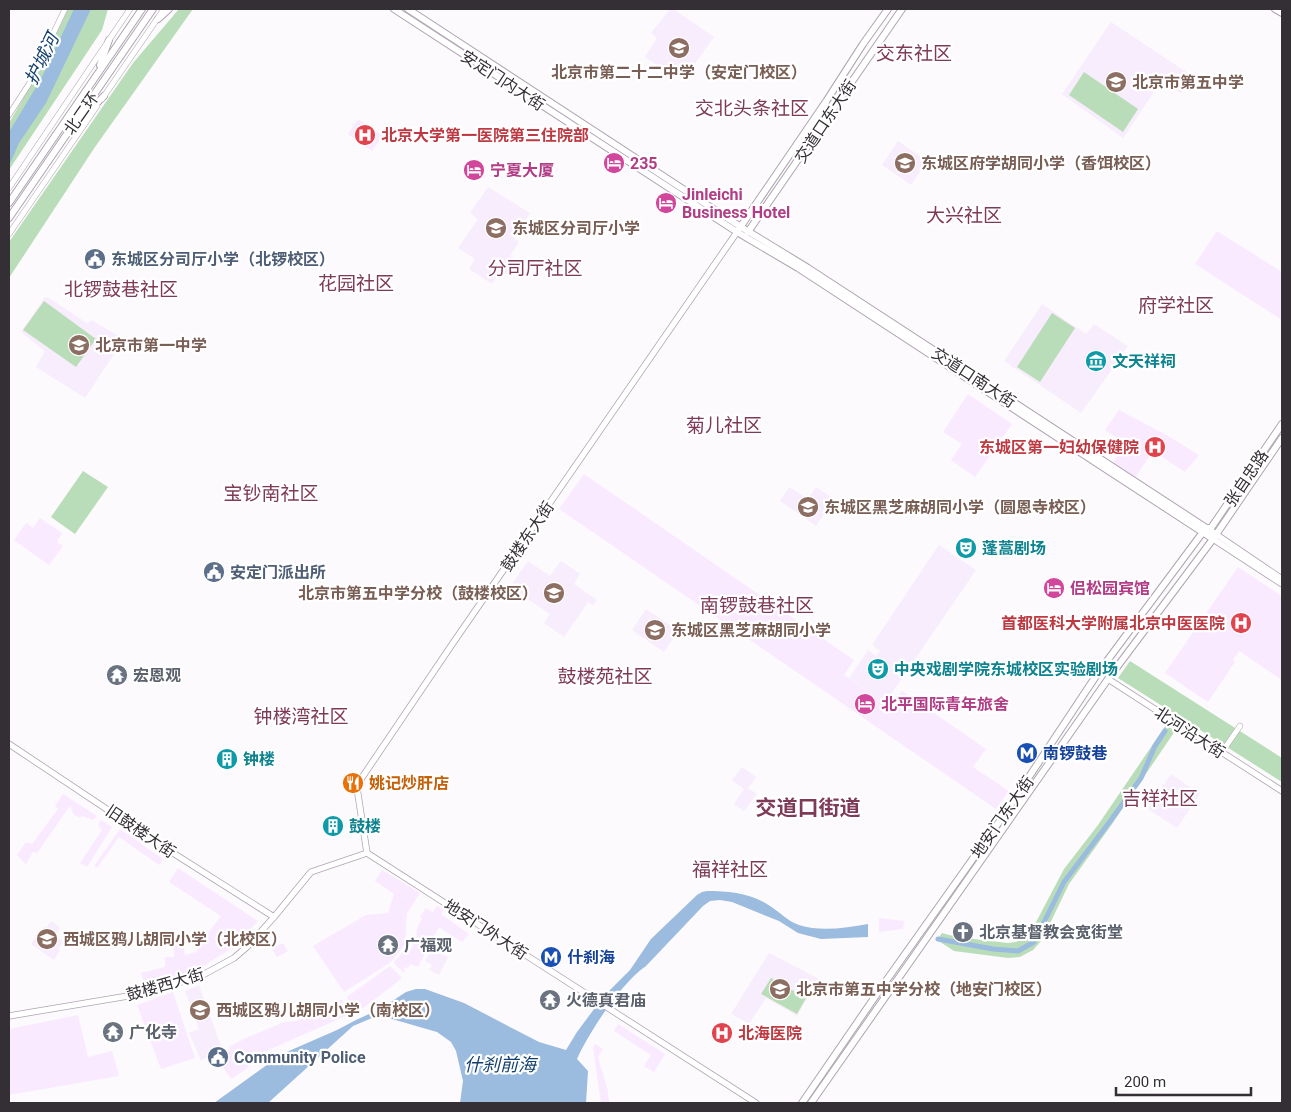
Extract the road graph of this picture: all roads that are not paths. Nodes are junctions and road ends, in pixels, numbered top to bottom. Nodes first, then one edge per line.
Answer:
1 (65, 9) edge
2 (130, 9) edge
3 (142, 9) edge
4 (152, 9) edge
5 (164, 9) edge
6 (169, 9) edge
7 (394, 9) edge
8 (408, 9) edge
9 (888, 9) edge
10 (902, 9) edge
11 (1275, 9) edge
12 (1282, 13) edge
13 (158, 19) junction
14 (110, 40) junction
15 (95, 76) junction
16 (104, 96) junction
17 (9, 115) edge
18 (68, 132) junction
19 (9, 188) edge
20 (9, 203) edge
21 (9, 218) edge
22 (739, 230) junction
23 (748, 232) junction
24 (9, 234) edge
25 (1282, 424) edge
26 (1282, 438) edge
27 (1205, 530) junction
28 (1215, 537) junction
29 (1282, 579) edge
30 (1282, 584) edge
31 (1098, 673) junction
32 (1108, 679) junction
33 (1240, 726) dead end
34 (9, 744) edge
35 (1222, 752) junction
36 (1282, 791) edge
37 (367, 853) junction
38 (274, 917) junction
39 (9, 1016) edge
40 (756, 1103) edge
41 (802, 1103) edge
42 (811, 1103) edge

1 - 17 street
2 - 14 street
3 - 15 main road, 北二环
4 - 18 main road, 北二环
5 - 13 street
6 - 13 main road
7 - 22 main road, 安定门内大街
8 - 22 main road, 安定门内大街
9 - 22 main road, 交道口东大街
10 - 23 main road, 交道口东大街
11 - 12 main road
13 - 16 street
14 - 15 main road
14 - 19 street
15 - 20 main road, 北二环
16 - 18 main road
16 - 24 street
18 - 21 main road, 北二环
22 - 23 main road, 交道口南大街
22 - 27 main road, 交道口南大街
22 - 37 main road, 鼓楼东大街
23 - 27 main road, 交道口南大街
25 - 27 main road, 张自忠路
26 - 28 main road, 张自忠路
27 - 28 main road
27 - 31 main road, 地安门东大街
28 - 29 main road
28 - 30 main road
28 - 32 main road, 地安门东大街
31 - 32 street, 北河沿大街
31 - 41 main road, 地安门东大街
32 - 35 main road, 北河沿大街
32 - 42 main road, 地安门东大街
33 - 35 street
34 - 38 main road, 旧鼓楼大街
35 - 36 main road, 北河沿大街
37 - 38 main road, 鼓楼西大街
37 - 40 main road, 地安门外大街
38 - 39 main road, 鼓楼西大街

